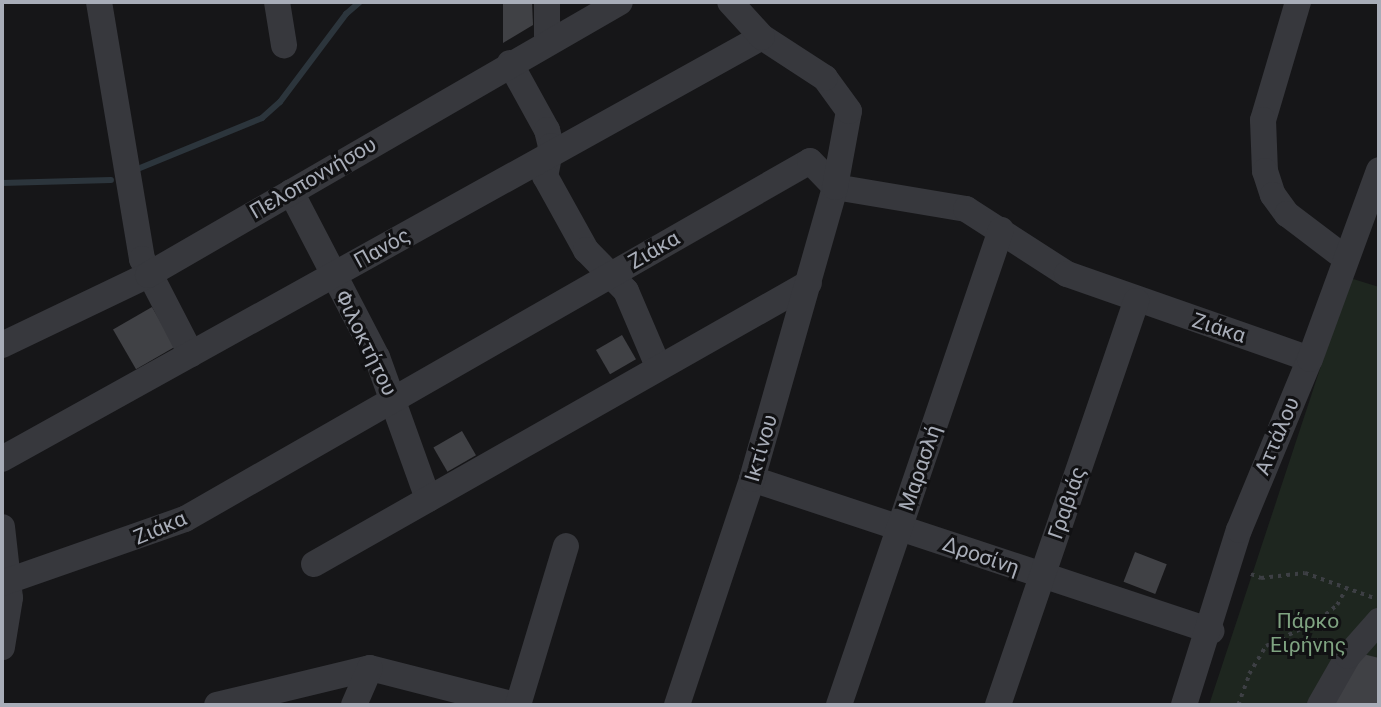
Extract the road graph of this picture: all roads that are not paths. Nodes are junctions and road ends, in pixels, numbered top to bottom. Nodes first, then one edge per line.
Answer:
1 (99, 2) edge
2 (277, 2) edge
3 (547, 2) edge
4 (620, 2) edge
5 (730, 2) edge
6 (1298, 2) edge
7 (762, 37) junction
8 (547, 42) junction
9 (284, 45) dead end
10 (510, 63) junction
11 (548, 155) junction
12 (1379, 170) edge
13 (835, 187) junction
14 (291, 192) junction
15 (1001, 230) junction
16 (1345, 258) junction
17 (612, 274) junction
18 (148, 275) junction
19 (333, 275) junction
20 (809, 283) junction
21 (1136, 301) junction
22 (2, 345) edge
23 (191, 354) junction
24 (1311, 359) junction
25 (658, 366) junction
26 (393, 400) junction
27 (2, 459) edge
28 (752, 479) junction
29 (428, 499) junction
30 (2, 527) edge
31 (899, 528) junction
32 (566, 546) dead end
33 (314, 564) dead end
34 (1042, 576) junction
35 (6, 582) edge
36 (1379, 621) edge
37 (1211, 631) junction
38 (2, 646) edge
39 (370, 668) junction
40 (216, 705) edge
41 (354, 705) edge
42 (516, 705) edge
43 (677, 705) edge
44 (839, 705) edge
45 (998, 705) edge
46 (1184, 705) edge
47 (1320, 705) edge

1 - 18 street
2 - 9 street
3 - 8 street
4 - 8 street, Πελοποννήσου
5 - 7 street, Ικτίνου
6 - 16 street
7 - 11 street, Πανός
7 - 13 street, Ικτίνου
8 - 10 street, Πελοποννήσου
10 - 11 street
10 - 14 street, Πελοποννήσου
11 - 17 street
11 - 19 street, Πανός
12 - 16 street, Αττάλου
13 - 15 street, Ζιάκα
13 - 17 street, Ζιάκα
13 - 20 street, Ικτίνου
14 - 18 street, Πελοποννήσου
14 - 19 street, Φιλοκτήτου
15 - 21 street, Ζιάκα
15 - 31 street, Μαρασλή
16 - 24 street, Αττάλου
17 - 25 street
17 - 26 street, Ζιάκα
18 - 22 street, Πελοποννήσου
18 - 23 street
19 - 23 street, Πανός
19 - 26 street, Φιλοκτήτου
20 - 25 street
20 - 28 street, Ικτίνου
21 - 24 street, Ζιάκα
21 - 34 street, Γραβιάς
23 - 27 street, Πανός
24 - 37 street, Αττάλου
25 - 29 street
26 - 29 street, Φιλοκτήτου
26 - 35 street, Ζιάκα
28 - 31 street, Δροσίνη
28 - 43 street, Ικτίνου
29 - 33 street
30 - 35 street
31 - 34 street, Δροσίνη
31 - 44 street, Μαρασλή
32 - 42 street
34 - 37 street, Δροσίνη
34 - 45 street, Γραβιάς
35 - 38 street
36 - 47 street
37 - 46 street, Αττάλου
39 - 40 street
39 - 41 street
39 - 42 street

